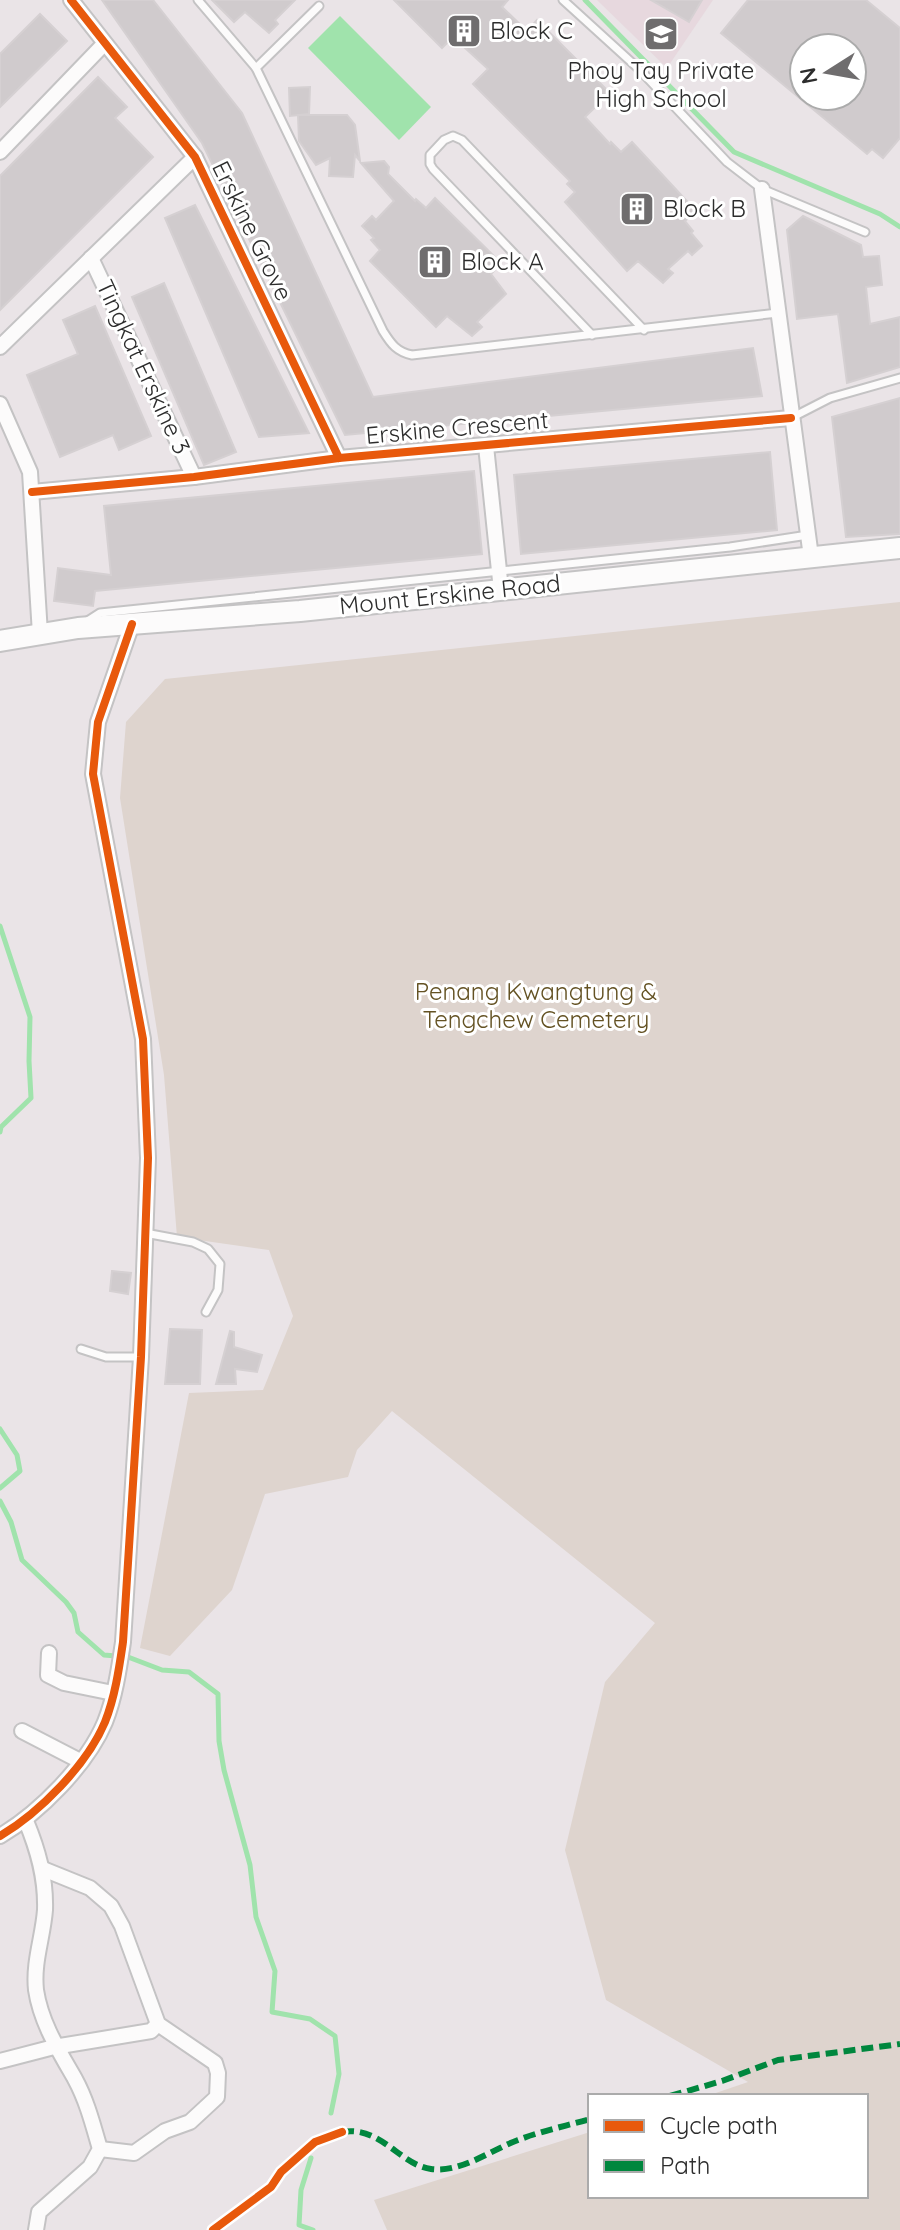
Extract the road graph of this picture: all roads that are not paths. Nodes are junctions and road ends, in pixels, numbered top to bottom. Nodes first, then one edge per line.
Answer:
1 (71, 0) edge
2 (198, 0) edge
3 (563, 0) edge
4 (319, 6) dead end
5 (104, 44) junction
6 (256, 68) junction
7 (0, 152) edge
8 (195, 157) junction
9 (762, 189) junction
10 (865, 232) dead end
11 (91, 258) junction
12 (778, 313) junction
13 (644, 330) junction
14 (592, 335) junction
15 (0, 347) edge
16 (900, 378) edge
17 (0, 404) edge
18 (791, 418) junction
19 (486, 446) junction
20 (339, 458) junction
21 (194, 477) junction
22 (32, 492) junction
23 (808, 535) junction
24 (900, 548) edge
25 (811, 557) junction
26 (499, 580) junction
27 (132, 624) junction
28 (78, 628) junction
29 (40, 634) junction
30 (0, 641) edge
31 (145, 1233) junction
32 (206, 1312) dead end
33 (81, 1349) dead end
34 (141, 1357) junction
35 (49, 1653) dead end
36 (113, 1693) junction
37 (22, 1731) dead end
38 (80, 1761) junction
39 (26, 1821) junction
40 (0, 1836) edge
41 (43, 1869) junction
42 (158, 2024) junction
43 (54, 2047) junction
44 (0, 2061) edge
45 (100, 2149) junction
46 (36, 2230) edge

1 - 5 street, Erskine Grove
2 - 6 lane
3 - 9 lane
4 - 6 lane
5 - 7 street
5 - 8 street, Erskine Grove
6 - 14 lane
8 - 11 street
8 - 20 street, Erskine Grove
9 - 10 lane
9 - 12 street
11 - 15 street
11 - 21 street, Tingkat Erskine 3
12 - 13 lane
12 - 18 street
13 - 14 lane
13 - 14 lane
16 - 18 lane
17 - 22 street
18 - 19 street, Erskine Crescent
18 - 23 street
19 - 20 street, Erskine Crescent
19 - 26 street, Erskine Crescent
20 - 21 street, Erskine Crescent
21 - 22 street, Erskine Crescent
22 - 29 street
23 - 25 street
23 - 26 lane
24 - 25 main road, Mount Erskine Road
25 - 26 main road, Mount Erskine Road
26 - 27 main road, Mount Erskine Road
26 - 28 lane
27 - 28 main road, Mount Erskine Road
27 - 31 street
28 - 29 main road, Mount Erskine Road
29 - 30 main road, Mount Erskine Road
31 - 32 lane
31 - 34 street
33 - 34 lane
34 - 36 street
35 - 36 street
36 - 38 street
37 - 38 street
38 - 39 street
39 - 40 street
39 - 41 street
41 - 42 street
41 - 43 street
42 - 43 street
42 - 45 street
43 - 44 street
43 - 45 street
45 - 46 street

